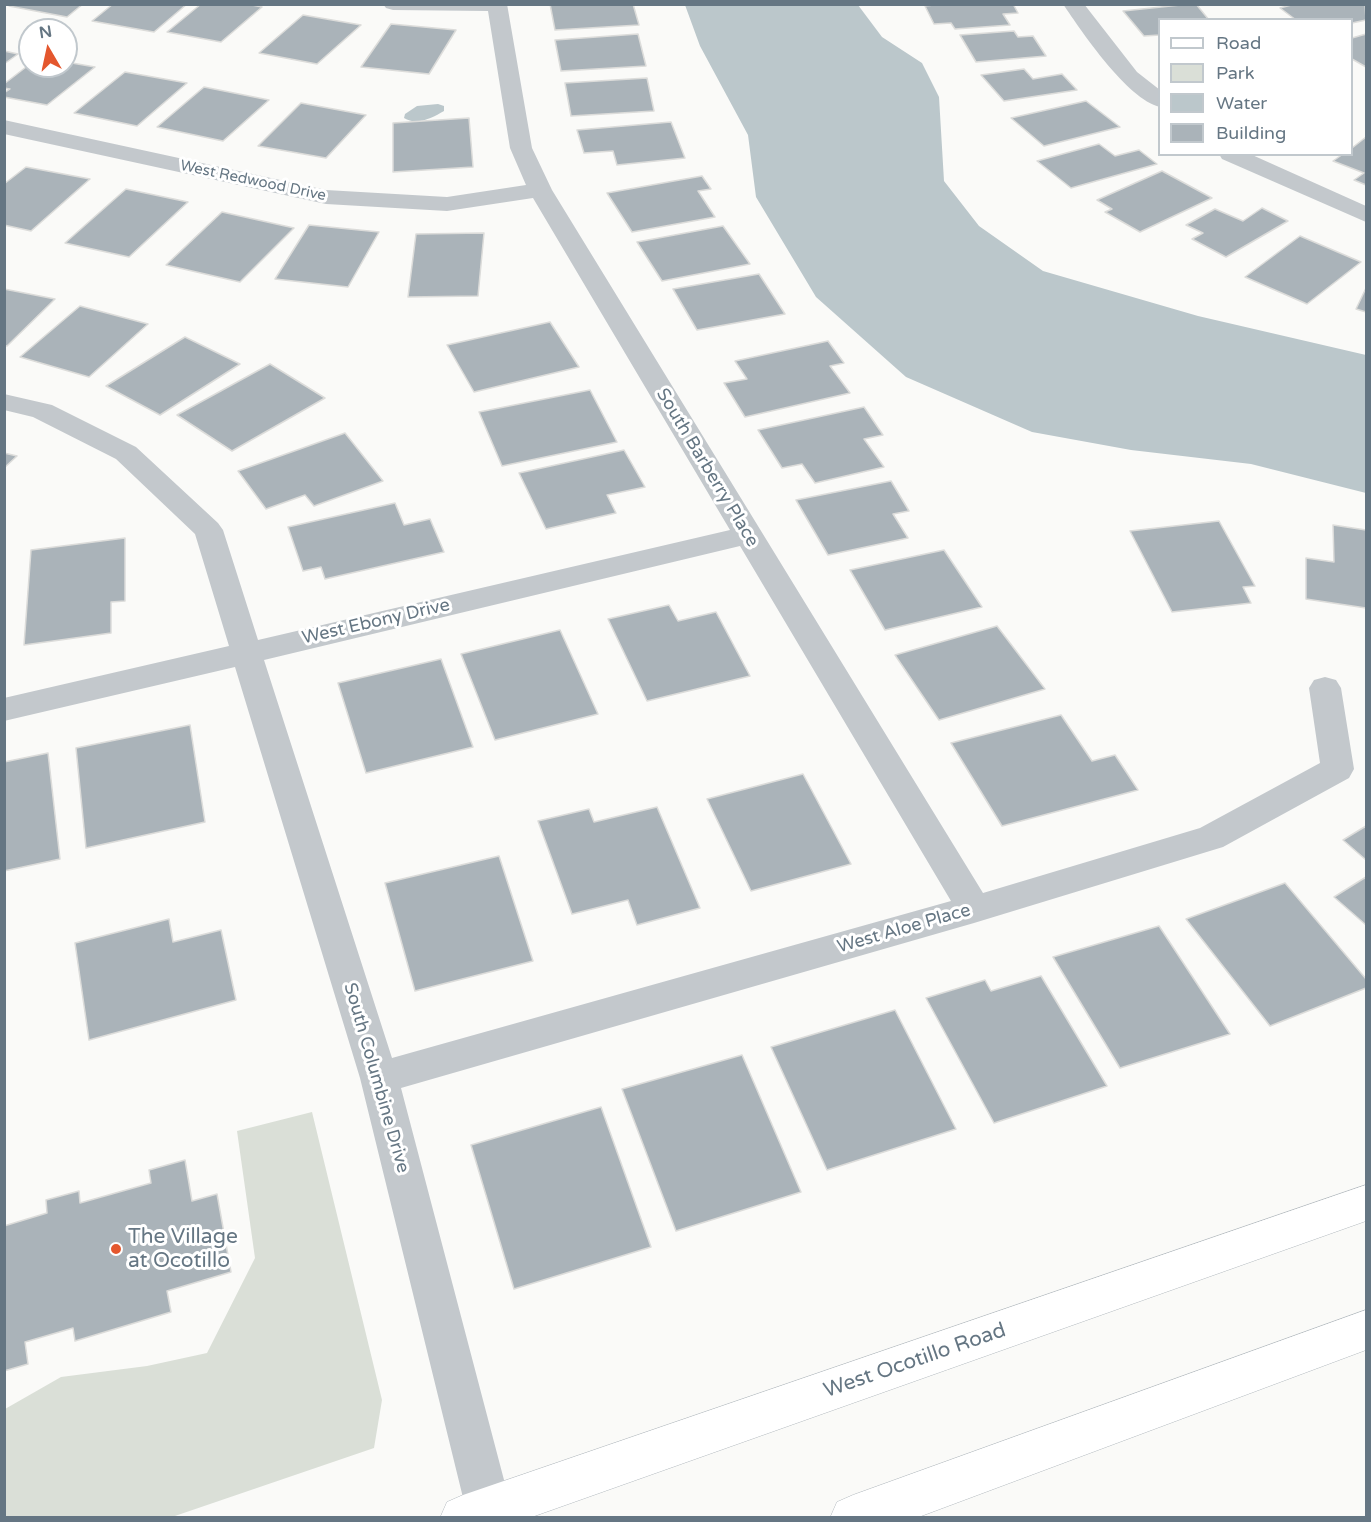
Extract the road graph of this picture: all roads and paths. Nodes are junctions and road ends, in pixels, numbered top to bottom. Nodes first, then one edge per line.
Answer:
1 (393, 4) edge
2 (1073, 4) edge
3 (497, 5) edge
4 (1158, 99) edge
5 (4, 127) edge
6 (1234, 156) edge
7 (540, 190) junction
8 (1366, 215) edge
9 (4, 402) edge
10 (748, 535) junction
11 (246, 652) junction
12 (1325, 688) dead end
13 (4, 710) edge
14 (974, 909) junction
15 (379, 1078) junction
16 (1366, 1203) edge
17 (1366, 1330) edge
18 (481, 1515) edge
19 (853, 1518) edge

1 - 3 street
2 - 4 street
3 - 7 street, South Barberry Place
5 - 7 street, West Redwood Drive
6 - 8 street
7 - 10 street, South Barberry Place
9 - 11 street, South Columbine Drive
10 - 11 street, West Ebony Drive
10 - 14 street, South Barberry Place
11 - 13 street, West Ebony Drive
11 - 15 street, South Columbine Drive
12 - 14 street, West Aloe Place
14 - 15 street, West Aloe Place
15 - 18 street, South Columbine Drive
16 - 18 main road, West Ocotillo Road
17 - 19 main road

